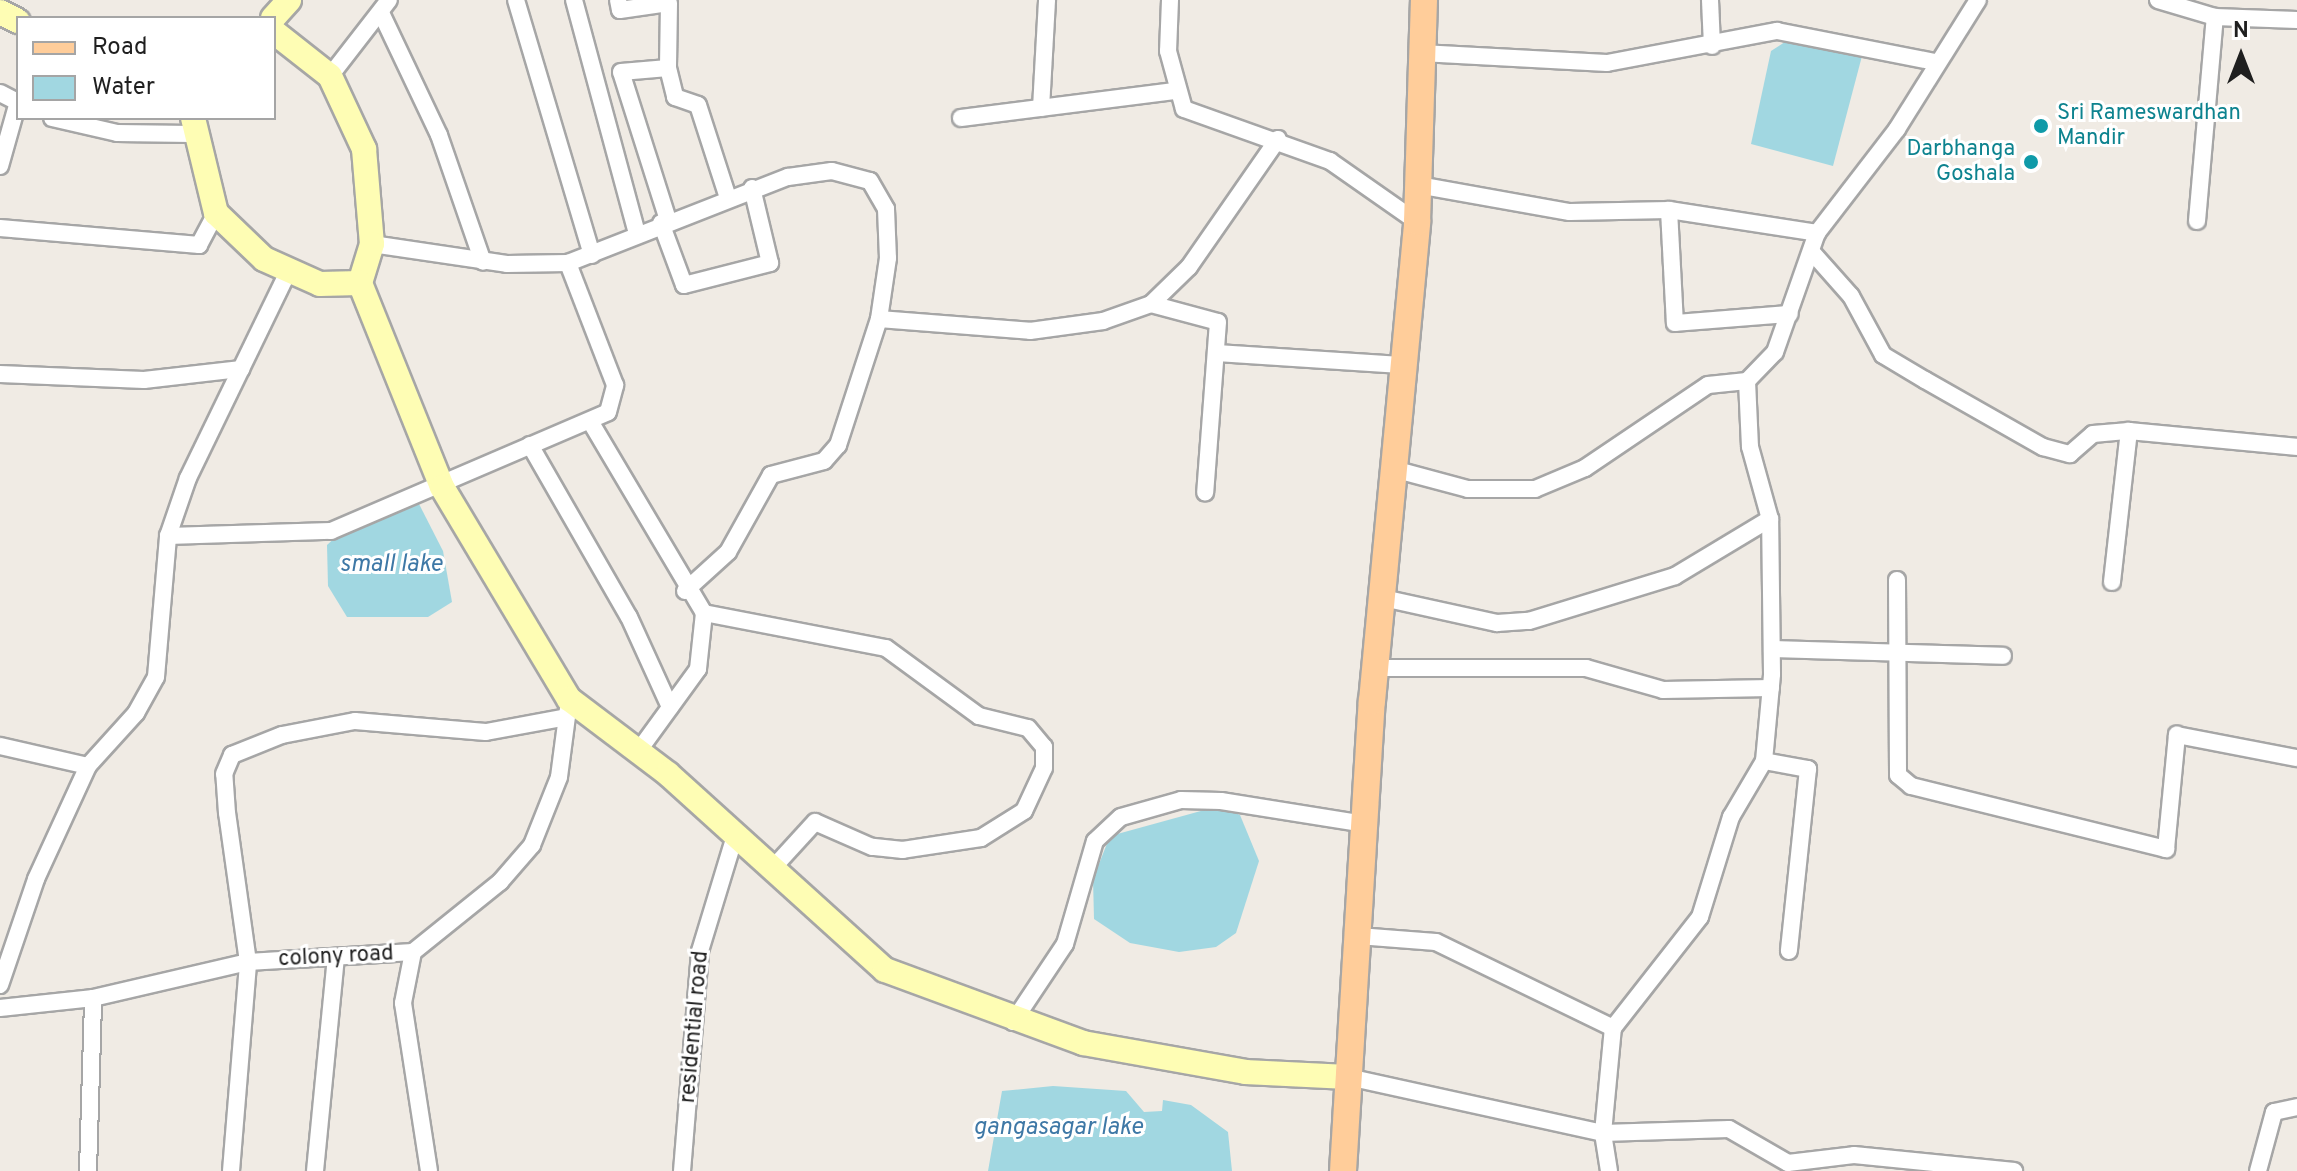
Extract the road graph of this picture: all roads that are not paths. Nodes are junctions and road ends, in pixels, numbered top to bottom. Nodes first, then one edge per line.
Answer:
1 (289, 0) edge
2 (516, 0) edge
3 (574, 0) edge
4 (618, 0) edge
5 (1047, 0) edge
6 (1170, 0) edge
7 (1424, 0) edge
8 (1710, 0) edge
9 (1978, 0) edge
10 (2158, 0) edge
11 (386, 7) edge
12 (275, 16) edge
13 (2215, 17) junction
14 (2297, 20) edge
15 (276, 34) edge
16 (1712, 46) junction
17 (1421, 53) junction
18 (1935, 62) junction
19 (668, 68) junction
20 (330, 76) junction
21 (1174, 91) junction
22 (1041, 108) junction
23 (16, 109) edge
24 (961, 118) dead end
25 (61, 120) edge
26 (193, 126) edge
27 (1278, 139) junction
28 (0, 166) edge
29 (1418, 185) junction
30 (752, 188) junction
31 (728, 198) junction
32 (1669, 210) junction
33 (216, 213) junction
34 (664, 221) junction
35 (2197, 221) dead end
36 (1417, 222) junction
37 (0, 228) edge
38 (1817, 233) junction
39 (637, 234) junction
40 (372, 244) junction
41 (1811, 251) junction
42 (592, 255) junction
43 (483, 262) junction
44 (568, 263) junction
45 (289, 270) junction
46 (360, 283) junction
47 (1151, 304) junction
48 (1790, 314) junction
49 (879, 319) junction
50 (1217, 353) junction
51 (1405, 365) junction
52 (241, 369) junction
53 (0, 374) edge
54 (1747, 381) junction
55 (590, 421) junction
56 (2129, 431) junction
57 (530, 445) junction
58 (2297, 447) edge
59 (1397, 470) junction
60 (442, 487) junction
61 (1205, 493) dead end
62 (1770, 519) junction
63 (168, 536) junction
64 (1897, 580) dead end
65 (2112, 582) dead end
66 (685, 591) junction
67 (1383, 598) junction
68 (704, 613) junction
69 (1772, 649) junction
70 (1897, 653) junction
71 (2003, 656) dead end
72 (1378, 668) junction
73 (1771, 688) junction
74 (670, 707) junction
75 (568, 708) junction
76 (0, 746) edge
77 (637, 753) junction
78 (2297, 758) edge
79 (1764, 761) junction
80 (88, 766) junction
81 (1364, 824) junction
82 (734, 839) junction
83 (773, 868) junction
84 (1358, 936) junction
85 (1789, 951) dead end
86 (413, 952) junction
87 (336, 957) junction
88 (248, 962) junction
89 (0, 985) edge
90 (93, 998) junction
91 (0, 1008) edge
92 (1013, 1022) junction
93 (1613, 1028) junction
94 (1348, 1077) junction
95 (2297, 1107) edge
96 (1603, 1133) junction
97 (1809, 1168) edge
98 (1961, 1168) edge
99 (88, 1171) edge
100 (231, 1171) edge
101 (315, 1171) edge
102 (429, 1171) edge
103 (682, 1171) edge
104 (1343, 1171) edge
105 (1609, 1171) edge
106 (2014, 1171) edge
107 (2258, 1171) edge

1 - 12 street
2 - 42 street
3 - 39 street
4 - 19 street
5 - 22 street
6 - 21 street
7 - 17 main road
8 - 16 street
9 - 18 street
10 - 13 street
11 - 20 street
11 - 43 street
13 - 14 street
13 - 35 street
15 - 20 street
16 - 17 street
16 - 18 street
17 - 29 main road
18 - 38 street
19 - 31 street
19 - 34 street
20 - 40 street
21 - 22 street
21 - 27 street
22 - 24 street
23 - 28 street
25 - 26 street
26 - 33 street
27 - 36 street
27 - 47 street
29 - 32 street
29 - 36 main road
30 - 31 street
30 - 34 street
30 - 49 street
31 - 34 street
32 - 38 street
32 - 48 street
33 - 37 street
33 - 45 street
34 - 39 street
36 - 51 main road
38 - 41 street
39 - 42 street
40 - 43 street
40 - 46 street
41 - 48 street
41 - 56 street
42 - 44 street
43 - 44 street
44 - 55 street
45 - 46 street
45 - 52 street
46 - 60 street
47 - 49 street
47 - 50 street
48 - 54 street
49 - 66 street
50 - 51 street
50 - 61 street
51 - 59 main road
52 - 53 street
52 - 63 street
54 - 59 street
54 - 62 street
55 - 57 street
55 - 66 street
56 - 58 street
56 - 65 street
57 - 60 street
57 - 74 street
59 - 67 main road
60 - 63 street
60 - 75 street
62 - 67 street
62 - 69 street
63 - 80 street
64 - 70 street
66 - 68 street
67 - 72 main road
68 - 74 street
68 - 83 street
69 - 70 street
69 - 73 street
70 - 71 street
70 - 78 street
72 - 73 street
72 - 81 main road
73 - 79 street
74 - 77 street
75 - 77 street
75 - 86 street, colony road
75 - 88 street
76 - 80 street
77 - 82 street
79 - 85 street
79 - 93 street
80 - 89 street
81 - 84 main road
81 - 92 street
82 - 83 street
82 - 103 street, residential road
83 - 92 street
84 - 93 street
84 - 94 main road
86 - 87 street, colony road
86 - 102 street
87 - 88 street, colony road
87 - 101 street
88 - 90 street, colony road
88 - 100 street
90 - 91 street, colony road
90 - 99 street
92 - 94 street
93 - 96 street
94 - 96 street
94 - 104 main road
95 - 107 street
96 - 97 street
96 - 105 street
97 - 98 street
98 - 106 street

